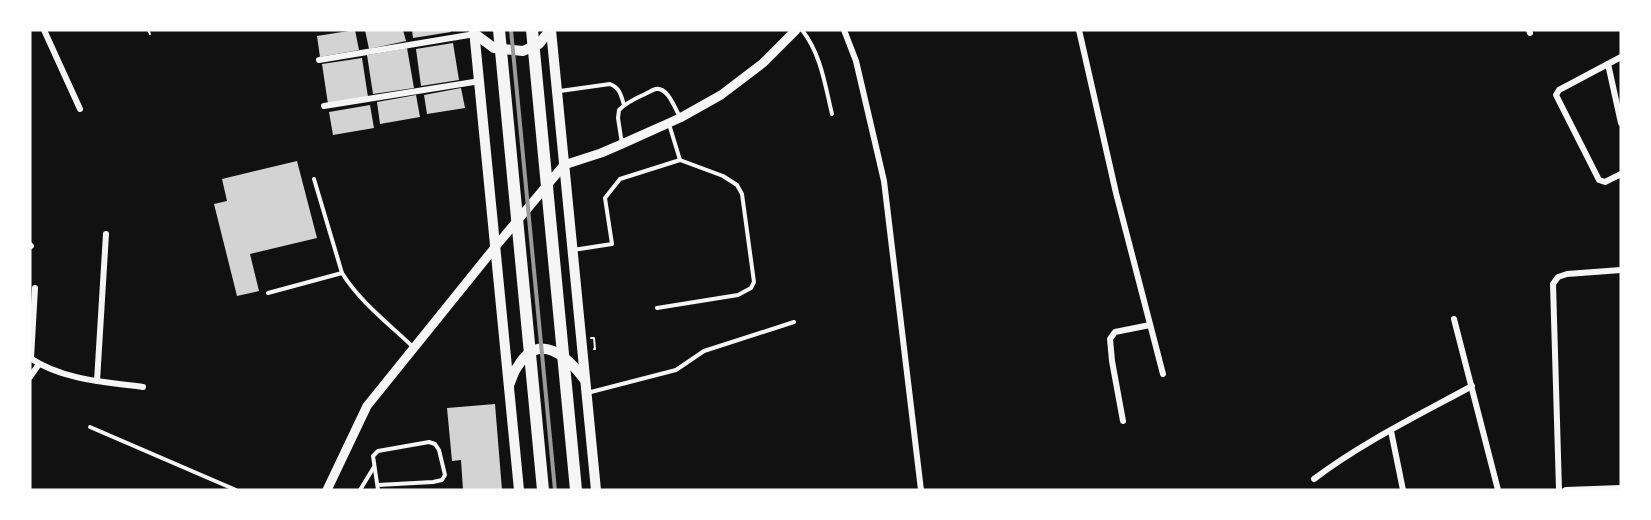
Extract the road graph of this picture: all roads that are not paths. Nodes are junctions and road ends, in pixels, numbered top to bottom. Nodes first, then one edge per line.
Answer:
1 (44, 30) edge
2 (499, 30) edge
3 (532, 30) edge
4 (550, 30) edge
5 (796, 30) edge
6 (802, 30) edge
7 (844, 30) edge
8 (1079, 30) edge
9 (475, 32) edge
10 (1621, 57) edge
11 (319, 60) dead end
12 (1608, 64) junction
13 (480, 81) junction
14 (557, 92) junction
15 (624, 105) junction
16 (324, 106) dead end
17 (80, 109) dead end
18 (832, 114) dead end
19 (680, 118) junction
20 (669, 123) junction
21 (1621, 123) edge
22 (622, 144) junction
23 (680, 160) junction
24 (564, 165) junction
25 (1621, 174) edge
26 (314, 179) dead end
27 (106, 234) dead end
28 (496, 246) junction
29 (573, 251) junction
30 (1621, 270) edge
31 (342, 273) junction
32 (35, 288) dead end
33 (268, 293) dead end
34 (657, 308) dead end
35 (1454, 319) dead end
36 (794, 322) dead end
37 (1150, 325) junction
38 (415, 348) junction
39 (30, 358) edge
40 (39, 364) junction
41 (1163, 374) dead end
42 (30, 377) edge
43 (585, 379) junction
44 (97, 381) junction
45 (1472, 386) junction
46 (143, 387) dead end
47 (509, 387) junction
48 (586, 393) junction
49 (1123, 421) dead end
50 (90, 427) dead end
51 (1390, 431) junction
52 (375, 467) junction
53 (1314, 479) dead end
54 (378, 487) edge
55 (1621, 488) edge
56 (236, 490) edge
57 (327, 490) edge
58 (360, 490) edge
59 (519, 490) edge
60 (543, 490) edge
61 (576, 490) edge
62 (596, 490) edge
63 (921, 490) edge
64 (1403, 490) edge
65 (1498, 490) edge
66 (1559, 490) edge
67 (1566, 490) edge

1 - 17 street
2 - 60 main road
3 - 61 main road
4 - 9 main road
4 - 14 main road
5 - 19 street
6 - 18 lane
7 - 63 street
8 - 37 street
9 - 11 street
9 - 13 main road
10 - 12 street
12 - 21 street
12 - 25 street
13 - 16 street
13 - 28 main road
14 - 15 lane
14 - 24 main road
15 - 19 lane
15 - 22 lane
19 - 20 street
20 - 22 street
20 - 23 lane
22 - 24 street
23 - 29 lane
23 - 34 lane
24 - 28 street
24 - 29 main road
26 - 31 lane
27 - 44 street
28 - 38 street
28 - 47 main road
29 - 43 main road
30 - 66 street
31 - 33 lane
31 - 38 lane
32 - 39 street
35 - 45 street
36 - 48 lane
37 - 41 street
37 - 49 street
38 - 57 street
39 - 40 street
40 - 42 street
40 - 44 street
43 - 47 main road
43 - 48 main road
44 - 46 street
45 - 51 street
45 - 65 street
47 - 59 main road
48 - 62 main road
50 - 56 lane
51 - 53 street
51 - 64 street
52 - 54 lane
52 - 54 lane
52 - 58 lane
55 - 67 street

